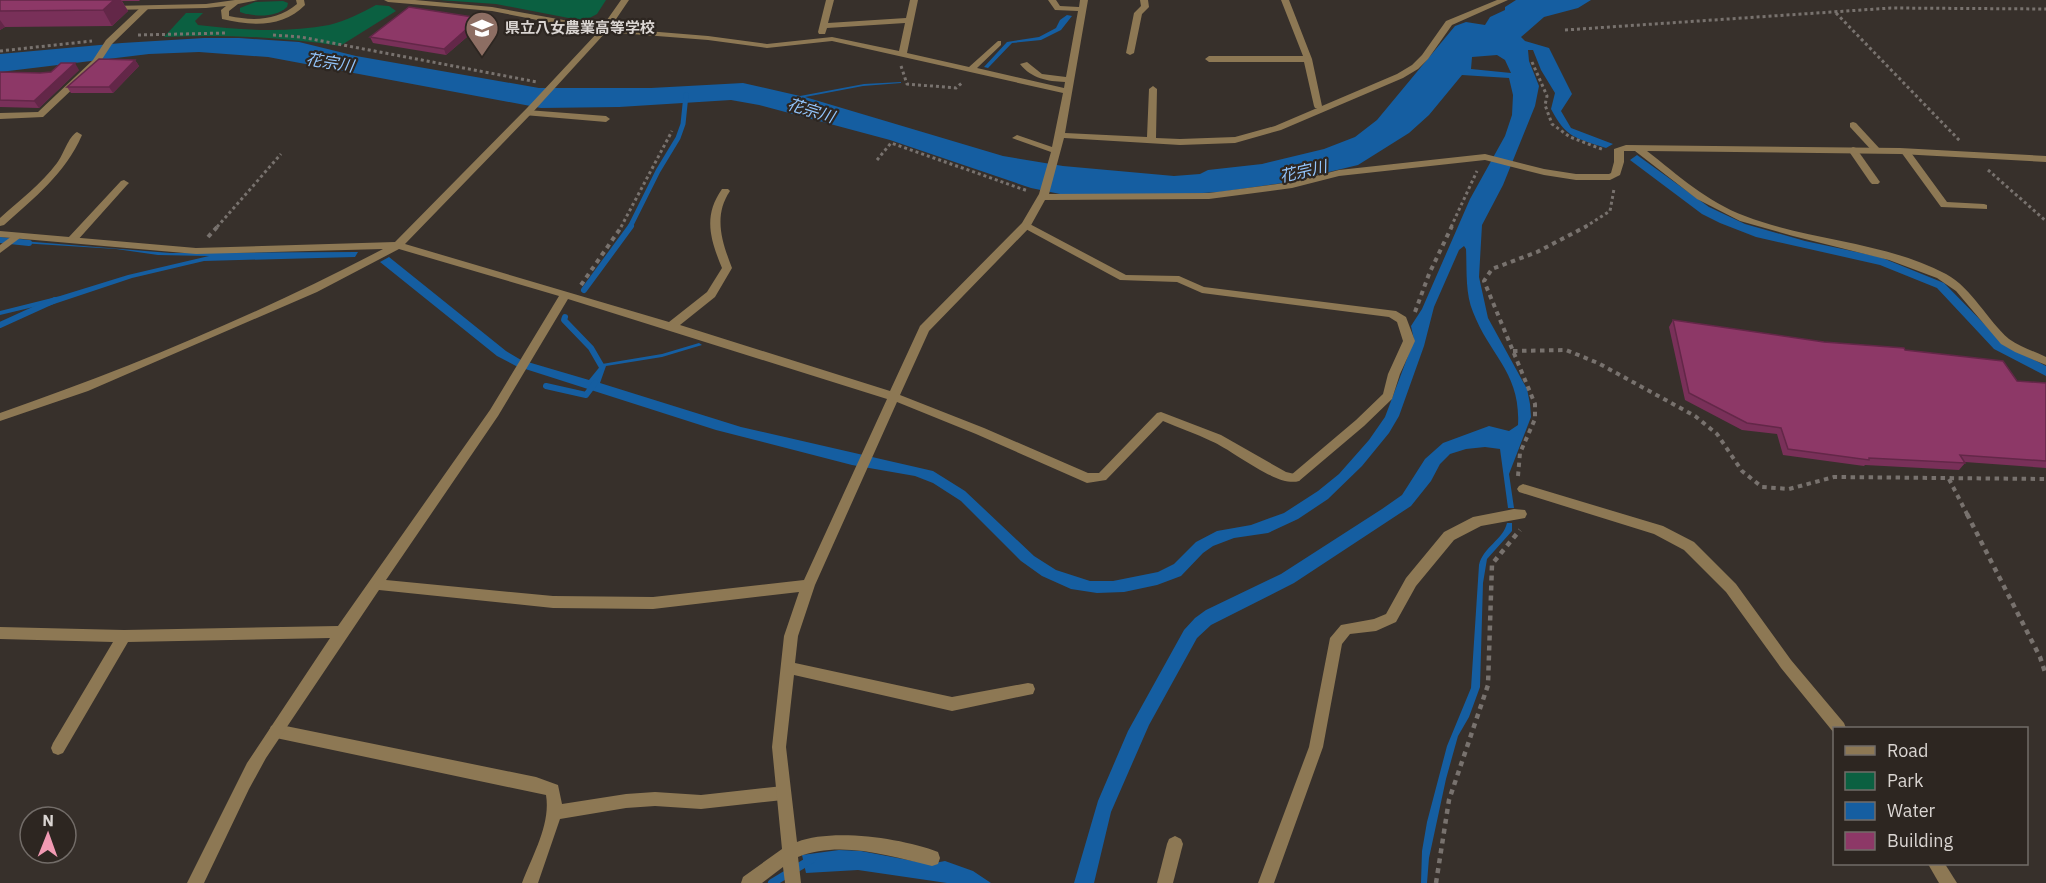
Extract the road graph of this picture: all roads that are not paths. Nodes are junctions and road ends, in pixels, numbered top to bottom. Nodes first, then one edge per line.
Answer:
1 (226, 0) edge
2 (254, 0) edge
3 (300, 0) edge
4 (388, 0) edge
5 (403, 0) edge
6 (625, 0) edge
7 (830, 0) edge
8 (914, 0) edge
9 (1052, 0) edge
10 (1144, 0) edge
11 (1285, 0) edge
12 (1504, 0) edge
13 (237, 2) junction
14 (1082, 4) edge
15 (206, 6) junction
16 (101, 8) edge
17 (145, 8) junction
18 (910, 20) junction
19 (824, 26) junction
20 (604, 30) junction
21 (821, 39) junction
22 (998, 43) dead end
23 (1131, 53) dead end
24 (903, 54) junction
25 (1308, 58) junction
26 (1209, 59) dead end
27 (1024, 64) dead end
28 (975, 70) junction
29 (1070, 80) junction
30 (1153, 89) dead end
31 (1068, 91) junction
32 (1318, 106) dead end
33 (529, 111) junction
34 (0, 116) edge
35 (606, 118) dead end
36 (1853, 124) dead end
37 (77, 135) dead end
38 (1060, 135) junction
39 (1017, 138) dead end
40 (1151, 140) junction
41 (1637, 148) junction
42 (1853, 150) junction
43 (1877, 151) junction
44 (1906, 152) junction
45 (1055, 156) junction
46 (2046, 159) edge
47 (1875, 182) dead end
48 (124, 183) dead end
49 (725, 191) dead end
50 (1043, 196) junction
51 (1984, 207) dead end
52 (0, 223) edge
53 (1026, 225) junction
54 (0, 234) edge
55 (16, 236) junction
56 (72, 240) junction
57 (398, 245) junction
58 (0, 250) edge
59 (569, 296) junction
60 (671, 326) junction
61 (2046, 361) edge
62 (892, 396) junction
63 (0, 417) edge
64 (1523, 489) dead end
65 (1521, 514) dead end
66 (374, 584) junction
67 (808, 585) junction
68 (342, 632) junction
69 (0, 633) edge
70 (124, 636) junction
71 (787, 667) junction
72 (1028, 689) dead end
73 (1837, 727) edge
74 (276, 731) junction
75 (58, 748) dead end
76 (783, 793) junction
77 (554, 813) junction
78 (1175, 844) dead end
79 (790, 853) junction
80 (932, 858) dead end
81 (1937, 865) edge
82 (195, 883) edge
83 (530, 883) edge
84 (749, 883) edge
85 (793, 883) edge
86 (1165, 883) edge
87 (1266, 883) edge
88 (1949, 883) edge

1 - 15 street
2 - 13 street
3 - 13 street
4 - 5 street
5 - 20 street
6 - 20 street
7 - 19 street
8 - 18 street
9 - 14 street
10 - 23 street
11 - 25 street
12 - 40 street
13 - 15 street
14 - 29 street
15 - 17 street
16 - 17 street
17 - 34 street
18 - 19 street
18 - 24 street
19 - 21 street
20 - 21 street
20 - 33 street
21 - 24 street
22 - 28 street
24 - 28 street
25 - 26 street
25 - 32 street
27 - 29 street
28 - 31 street
29 - 31 street
30 - 40 street
31 - 38 street
33 - 35 street
33 - 57 street
36 - 43 street
37 - 52 street
38 - 40 street
38 - 45 street
39 - 45 street
41 - 42 street
41 - 50 street
41 - 61 street
42 - 43 street
42 - 47 street
43 - 44 street
44 - 46 street
44 - 51 street
45 - 50 street
48 - 56 street
49 - 60 street
50 - 53 street
53 - 62 street
53 - 62 street
54 - 55 street
55 - 56 street
55 - 58 street
56 - 57 street
57 - 59 street
57 - 63 street
59 - 60 street
59 - 66 street
60 - 62 street
62 - 67 street
64 - 73 street
65 - 87 street
66 - 67 street
66 - 68 street
67 - 71 street
68 - 70 street
68 - 74 street
69 - 70 street
70 - 75 street
71 - 72 street
71 - 76 street
74 - 77 street
74 - 82 street
76 - 77 street
76 - 79 street
77 - 83 street
78 - 86 street
79 - 80 street
79 - 84 street
79 - 85 street
81 - 88 street

